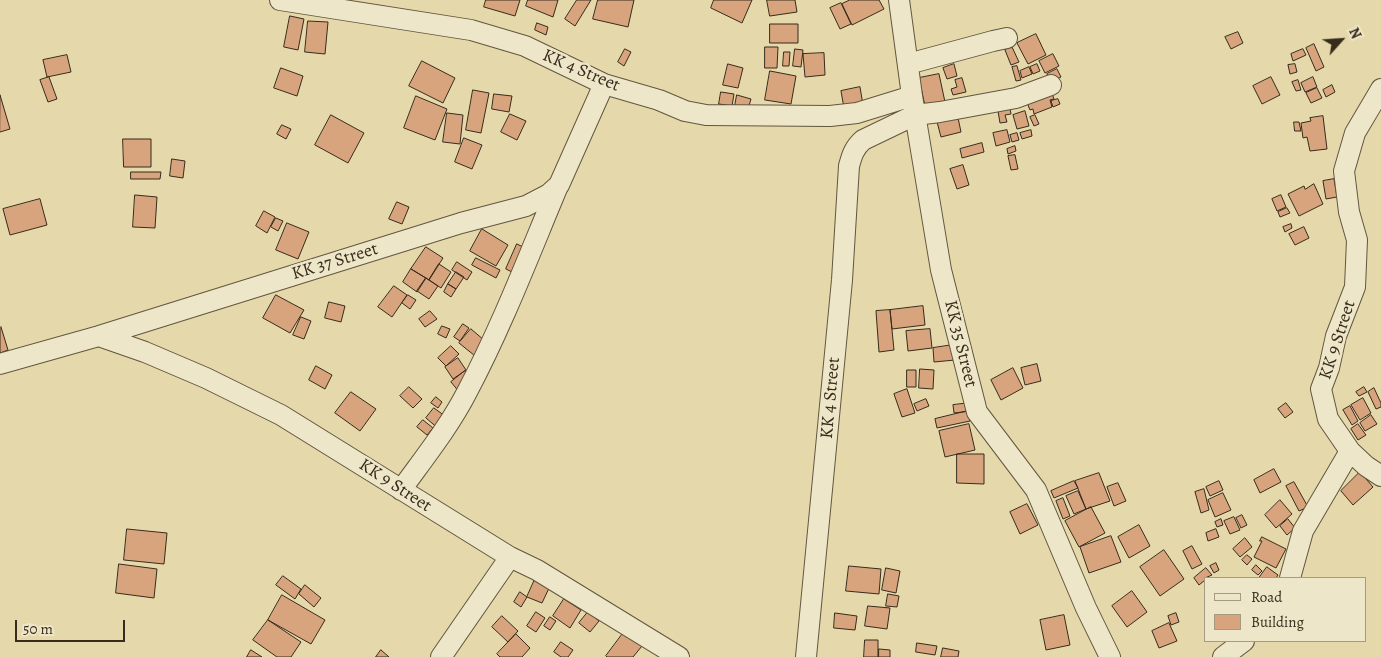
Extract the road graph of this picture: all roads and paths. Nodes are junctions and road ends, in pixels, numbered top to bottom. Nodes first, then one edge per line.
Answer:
1 (280, 0) edge
2 (899, 0) edge
3 (1007, 38) dead end
4 (908, 64) junction
5 (604, 84) junction
6 (1051, 85) dead end
7 (1381, 89) edge
8 (913, 105) junction
9 (559, 185) junction
10 (99, 336) junction
11 (2, 358) edge
12 (1350, 451) junction
13 (1381, 476) edge
14 (401, 490) junction
15 (510, 557) junction
16 (1290, 577) edge
17 (1243, 642) edge
18 (441, 657) edge
19 (679, 657) edge
20 (806, 657) edge
21 (1110, 657) edge
22 (1223, 657) edge

1 - 5 street, KK 4 Street
2 - 4 street, KK 35 Street
3 - 4 street
4 - 8 street, KK 35 Street
5 - 8 street, KK 4 Street
5 - 9 street
6 - 8 street
7 - 12 street, KK 9 Street
8 - 20 street, KK 4 Street
8 - 21 street, KK 35 Street
9 - 10 street, KK 37 Street
9 - 14 street
10 - 11 street, KK 37 Street
10 - 14 street, KK 9 Street
12 - 13 street, KK 9 Street
12 - 16 street
14 - 15 street, KK 9 Street
15 - 18 street
15 - 19 street, KK 9 Street
17 - 22 street

